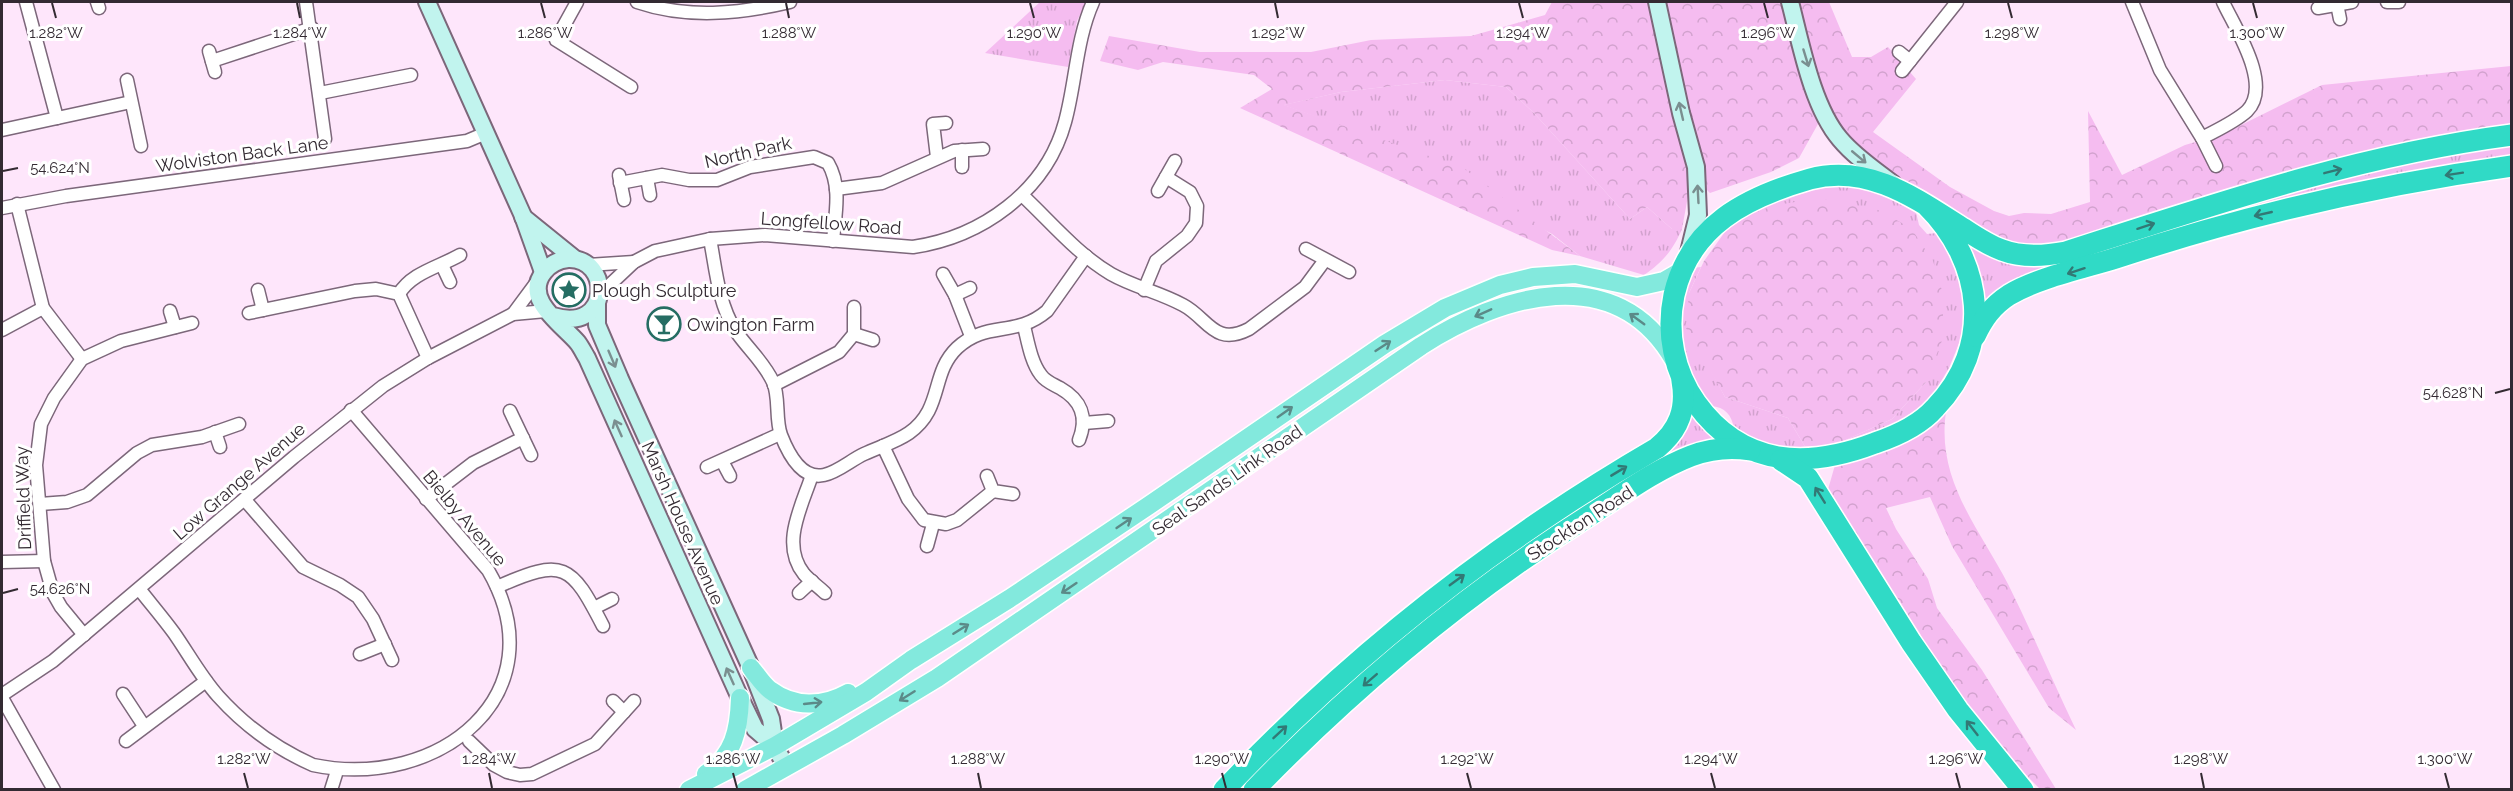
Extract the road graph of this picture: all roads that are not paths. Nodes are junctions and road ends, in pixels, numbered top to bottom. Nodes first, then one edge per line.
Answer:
1 (26, 2) edge
2 (306, 2) edge
3 (427, 2) edge
4 (577, 2) edge
5 (637, 2) edge
6 (790, 2) edge
7 (1093, 2) edge
8 (1657, 2) edge
9 (1790, 2) edge
10 (1957, 2) edge
11 (2132, 2) edge
12 (2223, 2) edge
13 (2352, 2) edge
14 (2387, 2) edge
15 (2398, 2) edge
16 (2337, 4) junction
17 (2318, 8) dead end
18 (2340, 19) dead end
19 (312, 28) junction
20 (555, 40) junction
21 (1899, 52) dead end
22 (549, 53) dead end
23 (212, 61) dead end
24 (411, 75) dead end
25 (127, 80) dead end
26 (631, 87) dead end
27 (320, 93) junction
28 (131, 102) junction
29 (57, 118) junction
30 (946, 123) dead end
31 (2, 130) edge
32 (486, 133) junction
33 (2511, 135) edge
34 (2202, 138) junction
35 (325, 139) dead end
36 (141, 146) dead end
37 (983, 149) dead end
38 (962, 150) junction
39 (937, 158) junction
40 (1175, 161) dead end
41 (2216, 166) dead end
42 (2511, 166) edge
43 (962, 167) dead end
44 (1166, 177) junction
45 (648, 178) junction
46 (1898, 188) junction
47 (836, 189) junction
48 (1158, 191) dead end
49 (650, 195) dead end
50 (1022, 195) junction
51 (624, 200) dead end
52 (17, 204) junction
53 (1926, 205) junction
54 (2, 208) edge
55 (523, 216) junction
56 (710, 238) junction
57 (833, 241) junction
58 (1306, 249) dead end
59 (460, 255) dead end
60 (1086, 256) junction
61 (1325, 260) junction
62 (582, 262) junction
63 (634, 262) junction
64 (442, 265) junction
65 (1684, 266) junction
66 (1349, 272) dead end
67 (943, 274) dead end
68 (542, 275) junction
69 (450, 282) dead end
70 (970, 288) dead end
71 (1144, 290) junction
72 (258, 291) dead end
73 (399, 294) junction
74 (955, 295) junction
75 (599, 299) junction
76 (854, 306) dead end
77 (43, 308) junction
78 (263, 310) junction
79 (170, 311) dead end
80 (249, 313) dead end
81 (513, 314) junction
82 (550, 314) junction
83 (192, 323) dead end
84 (1024, 326) junction
85 (175, 327) junction
86 (2, 330) edge
87 (854, 334) junction
88 (971, 336) junction
89 (873, 340) dead end
90 (1968, 350) junction
91 (428, 358) junction
92 (82, 359) junction
93 (1678, 371) junction
94 (774, 385) junction
95 (351, 410) junction
96 (510, 411) dead end
97 (1108, 421) dead end
98 (1084, 423) junction
99 (239, 424) dead end
100 (215, 432) junction
101 (780, 434) junction
102 (523, 438) junction
103 (1079, 440) dead end
104 (883, 446) junction
105 (220, 447) dead end
106 (531, 455) dead end
107 (1770, 455) junction
108 (722, 461) junction
109 (707, 467) dead end
110 (812, 475) junction
111 (730, 476) dead end
112 (987, 476) dead end
113 (993, 491) junction
114 (1013, 494) dead end
115 (426, 499) junction
116 (245, 500) junction
117 (40, 504) junction
118 (933, 524) junction
119 (927, 546) dead end
120 (44, 561) junction
121 (2, 562) edge
122 (812, 581) junction
123 (497, 587) junction
124 (140, 590) junction
125 (799, 593) dead end
126 (825, 593) dead end
127 (612, 599) dead end
128 (594, 608) junction
129 (1406, 620) junction
130 (603, 626) dead end
131 (84, 635) junction
132 (1414, 642) junction
133 (385, 644) junction
134 (360, 654) dead end
135 (392, 660) dead end
136 (911, 660) junction
137 (751, 668) junction
138 (206, 681) junction
139 (123, 694) dead end
140 (2, 697) edge
141 (740, 698) junction
142 (613, 701) dead end
143 (634, 701) dead end
144 (624, 712) junction
145 (144, 726) junction
146 (126, 741) dead end
147 (469, 741) junction
148 (774, 746) junction
149 (786, 767) junction
150 (336, 774) junction
151 (52, 786) edge
152 (37, 789) edge
153 (330, 789) edge
154 (688, 789) edge
155 (745, 789) edge
156 (1224, 789) edge
157 (1254, 789) edge
158 (2023, 789) edge

1 - 29 street
2 - 19 street
3 - 32 street, Marsh House Avenue
4 - 20 street
5 - 6 street
7 - 50 street, Longfellow Road
65 -> 8 street
9 -> 46 street
10 - 21 street
11 - 34 street
12 - 34 street
13 - 16 street
14 - 15 street
16 - 17 street
16 - 18 street
19 - 23 street
19 - 27 street
20 - 22 street
20 - 26 street
24 - 27 street
25 - 28 street
27 - 35 street
28 - 29 street
28 - 36 street
29 - 31 street
30 - 39 street
32 - 52 street, Wolviston Back Lane
32 - 55 street, Marsh House Avenue
53 -> 33 highway
34 - 41 street
37 - 38 street
38 - 39 street
38 - 43 street
39 - 47 street
40 - 44 street
42 -> 90 highway
44 - 48 street
44 - 71 street
45 - 47 street, North Park
45 - 49 street
45 - 51 street, North Park
46 - 53 highway, Stockton Road
46 - 65 highway, Stockton Road
47 - 57 street, North Park
50 - 57 street, Longfellow Road
50 - 60 street
52 - 54 street, Wolviston Back Lane
52 - 77 street
53 - 90 highway
55 - 62 street, Marsh House Avenue
55 - 68 street, Marsh House Avenue
56 - 57 street, Longfellow Road
56 - 63 street, Longfellow Road
56 - 94 street
58 - 61 street
59 - 64 street
60 - 71 street
60 - 84 street
61 - 66 street
61 - 71 street
62 - 63 street, Longfellow Road
62 - 68 street
62 - 75 street, Marsh House Avenue
63 - 75 street, Longfellow Road
64 - 69 street
64 - 73 street
65 - 93 highway, Stockton Road
136 -> 65 main road, Seal Sands Link Road
67 - 74 street
68 - 81 street, Low Grange Avenue
68 - 82 street, Marsh House Avenue
70 - 74 street
72 - 78 street
73 - 78 street
73 - 91 street
74 - 88 street
75 - 82 street
75 -> 137 street, Marsh House Avenue
76 - 87 street
77 - 86 street
77 - 92 street
78 - 80 street
79 - 85 street
81 - 82 street, Low Grange Avenue
81 - 91 street, Low Grange Avenue
141 -> 82 street, Marsh House Avenue
83 - 85 street, Driffield Way
84 - 88 street
84 - 98 street
85 - 92 street, Driffield Way
87 - 89 street
87 - 94 street
88 - 104 street
90 - 107 highway, Stockton Road
91 - 95 street, Low Grange Avenue
92 - 117 street, Driffield Way
93 - 107 highway
129 -> 93 highway, Stockton Road
93 -> 149 main road, Seal Sands Link Road
94 - 101 street
95 - 115 street, Bielby Avenue
95 - 116 street, Low Grange Avenue
96 - 102 street
97 - 98 street
98 - 103 street
99 - 100 street
100 - 105 street
100 - 117 street
101 - 108 street
101 - 110 street
102 - 106 street
102 - 115 street
104 - 110 street
104 - 118 street
107 - 132 highway, Stockton Road
158 -> 107 highway
108 - 109 street
108 - 111 street
110 - 122 street
112 - 113 street
113 - 114 street
113 - 118 street
115 - 123 street, Bielby Avenue
116 - 124 street, Low Grange Avenue
116 - 133 street
117 - 120 street, Driffield Way
118 - 119 street
120 - 121 street
120 - 131 street, Driffield Way
122 - 125 street
122 - 126 street
123 - 128 street
123 - 147 street, Bielby Avenue
124 - 131 street, Low Grange Avenue
124 - 138 street, Bielby Avenue
127 - 128 street
128 - 130 street
129 - 132 highway
156 -> 129 highway, Stockton Road
131 - 140 street, Low Grange Avenue
132 -> 157 highway, Stockton Road
133 - 134 street
133 - 135 street
137 -> 136 main road
136 - 148 main road, Seal Sands Link Road
137 - 148 street, Marsh House Avenue
138 - 145 street
138 - 150 street, Bielby Avenue
139 - 145 street
140 - 151 street
141 - 148 street, Marsh House Avenue
141 - 154 main road
142 - 144 street
143 - 144 street
144 - 147 street
145 - 146 street
147 - 150 street, Bielby Avenue
148 - 149 street, Marsh House Avenue
148 - 154 main road, Seal Sands Link Road
149 - 155 main road, Seal Sands Link Road
150 - 153 street
151 - 152 street

